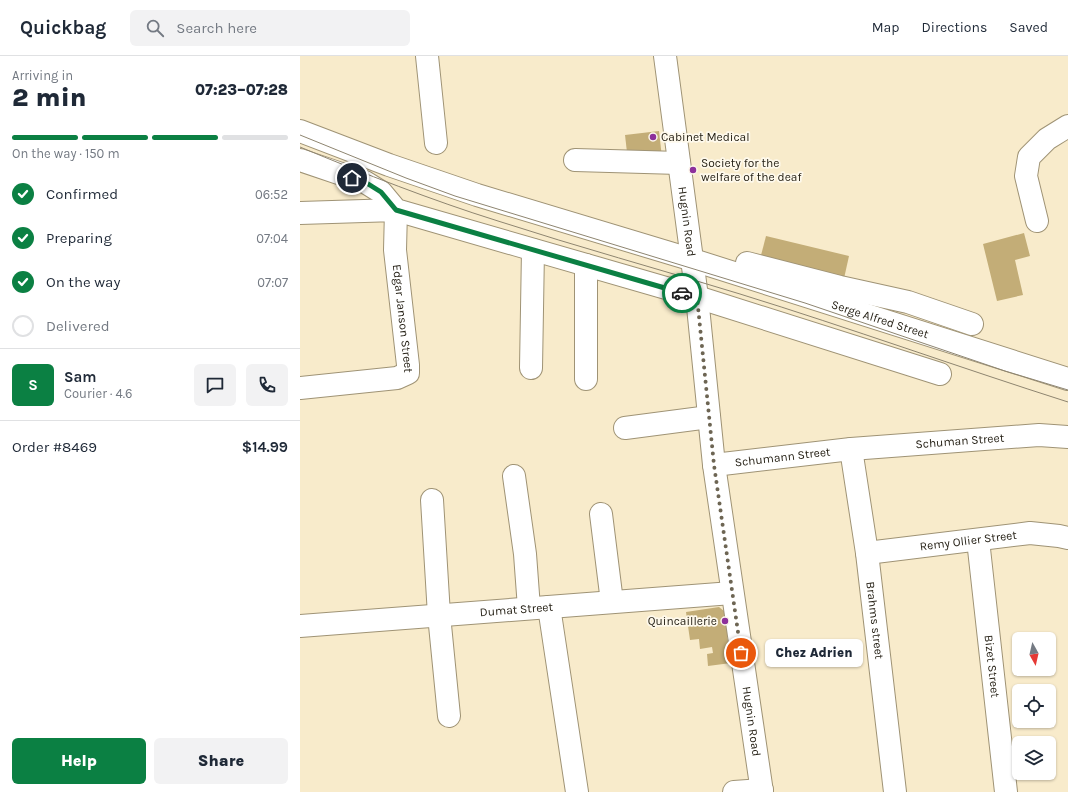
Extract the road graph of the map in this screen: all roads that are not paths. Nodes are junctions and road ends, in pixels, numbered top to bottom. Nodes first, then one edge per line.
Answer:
1 (427, 56) edge
2 (665, 56) edge
3 (1068, 126) edge
4 (300, 131) edge
5 (436, 143) dead end
6 (300, 160) edge
7 (575, 160) dead end
8 (679, 163) junction
9 (396, 210) junction
10 (300, 213) edge
11 (1037, 221) dead end
12 (532, 250) junction
13 (699, 262) junction
14 (586, 265) junction
15 (697, 297) junction
16 (972, 324) dead end
17 (531, 368) dead end
18 (940, 374) dead end
19 (586, 379) dead end
20 (1068, 379) edge
21 (300, 388) edge
22 (709, 417) junction
23 (625, 428) dead end
24 (1068, 437) edge
25 (851, 449) junction
26 (714, 465) junction
27 (514, 476) dead end
28 (432, 500) dead end
29 (601, 514) dead end
30 (1068, 538) edge
31 (978, 540) junction
32 (868, 553) junction
33 (732, 592) junction
34 (612, 602) junction
35 (539, 607) junction
36 (439, 615) junction
37 (300, 626) edge
38 (449, 716) dead end
39 (762, 791) edge
40 (577, 792) edge
41 (734, 792) edge
42 (895, 792) edge
43 (1006, 792) edge

1 - 5 street
2 - 8 street, Hugnin Road
3 - 11 street
4 - 13 street, Serge Alfred Street
6 - 9 street
7 - 8 street
8 - 13 street, Hugnin Road
9 - 10 street
9 - 12 street
9 - 21 street, Edgar Janson Street
12 - 14 street
12 - 17 street
13 - 15 street, Hugnin Road
13 - 16 street
13 - 20 street, Serge Alfred Street
14 - 15 street
14 - 19 street
15 - 18 street
15 - 22 street, Hugnin Road
22 - 23 street
22 - 26 street, Hugnin Road
24 - 25 street, Schuman Street
25 - 26 street, Schumann Street
25 - 32 street, Brahms street
26 - 33 street, Hugnin Road
27 - 35 street
28 - 36 street
29 - 34 street
30 - 31 street, Remy Ollier Street
31 - 32 street, Remy Ollier Street
31 - 43 street, Bizet Street
32 - 42 street, Brahms street
33 - 34 street, Dumat Street
33 - 39 street, Hugnin Road
34 - 35 street, Dumat Street
35 - 36 street, Dumat Street
35 - 40 street
36 - 37 street, Dumat Street
36 - 38 street
39 - 41 street

